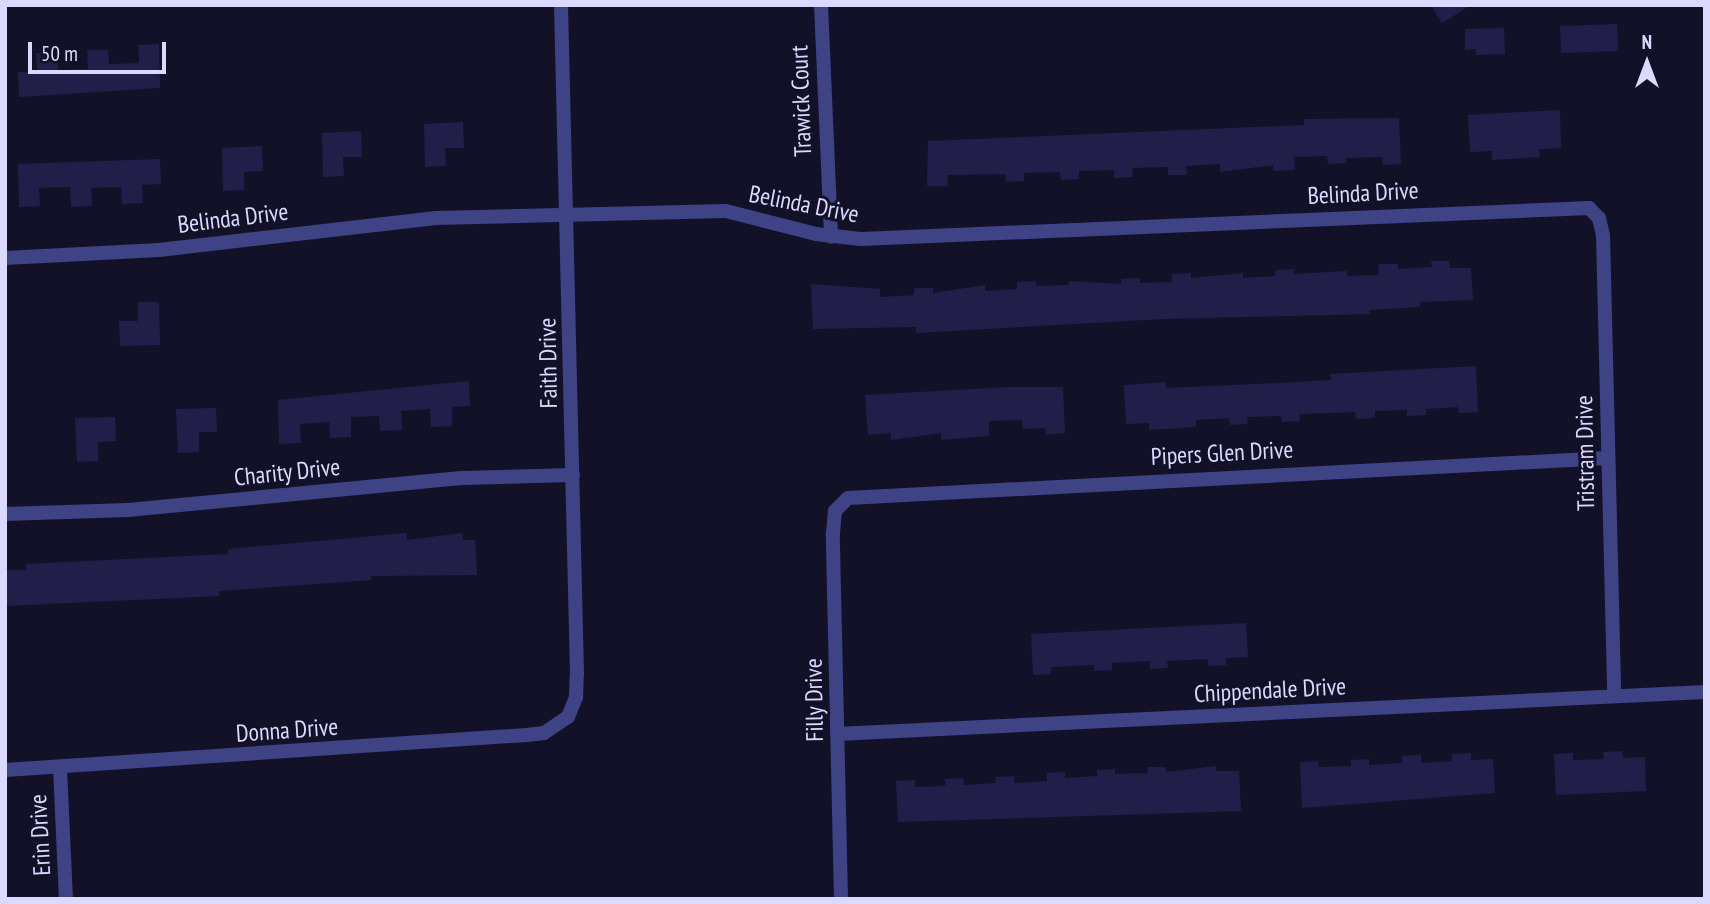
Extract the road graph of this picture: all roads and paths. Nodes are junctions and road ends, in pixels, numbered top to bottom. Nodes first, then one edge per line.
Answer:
1 (561, 5) edge
2 (821, 5) edge
3 (1595, 211) joint
4 (567, 214) junction
5 (831, 237) junction
6 (5, 258) edge
7 (1608, 458) junction
8 (573, 475) junction
9 (840, 502) joint
10 (5, 514) edge
11 (1705, 692) edge
12 (1614, 696) junction
13 (568, 718) joint
14 (837, 734) junction
15 (60, 768) junction
16 (5, 770) edge
17 (66, 899) edge
18 (841, 899) edge

1 - 4 street, Faith Drive
2 - 5 street, Trawick Court
3 - 5 street, Belinda Drive
3 - 7 street, Tristram Drive
4 - 5 street, Belinda Drive
4 - 6 street, Belinda Drive
4 - 8 street, Faith Drive
7 - 9 street, Pipers Glen Drive
7 - 12 street, Tristram Drive
8 - 10 street, Charity Drive
8 - 13 street, Faith Drive
9 - 14 street, Filly Drive
11 - 12 street, Chippendale Drive
12 - 14 street, Chippendale Drive
13 - 15 street, Donna Drive
14 - 18 street, Filly Drive
15 - 16 street, Donna Drive
15 - 17 street, Erin Drive

